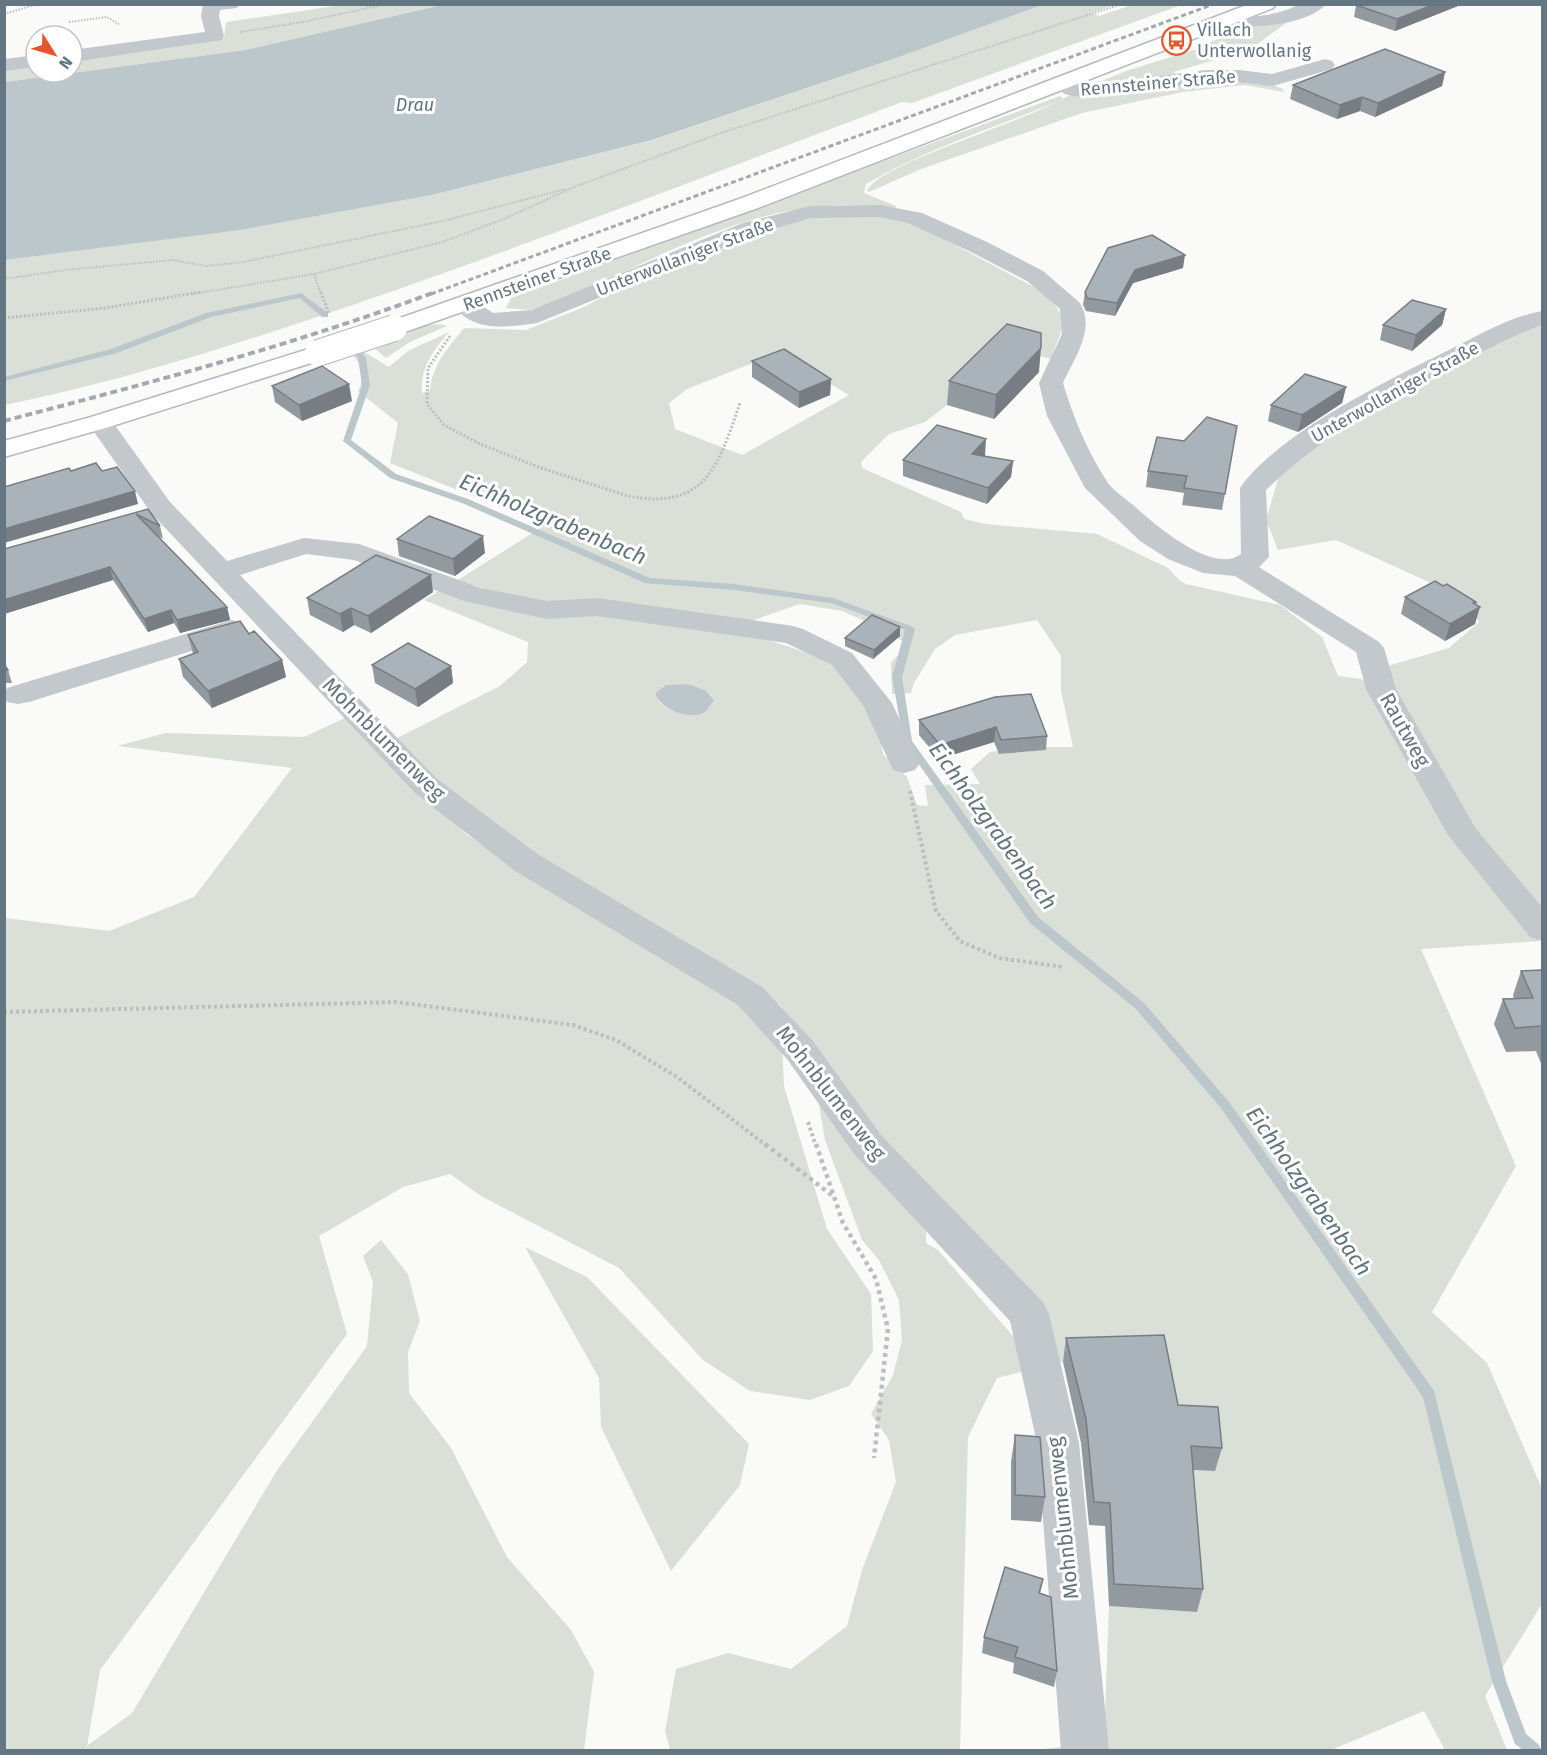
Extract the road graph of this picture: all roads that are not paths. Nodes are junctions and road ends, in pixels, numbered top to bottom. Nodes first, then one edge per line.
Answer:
1 (231, 4) edge
2 (1267, 4) edge
3 (1317, 4) edge
4 (1230, 20) junction
5 (84, 54) edge
6 (24, 62) edge
7 (4, 65) edge
8 (1325, 65) dead end
9 (1062, 85) junction
10 (471, 310) junction
11 (1542, 318) edge
12 (100, 422) junction
13 (4, 449) edge
14 (1241, 568) junction
15 (221, 572) junction
16 (268, 621) junction
17 (18, 695) dead end
18 (904, 764) road end
19 (1542, 928) edge
20 (1085, 1750) edge

1 - 5 street
2 - 4 main road, Rennsteiner Straße
3 - 4 street, Rennsteiner Straße
4 - 9 main road, Rennsteiner Straße
6 - 7 street
8 - 9 street, Rennsteiner Straße
9 - 10 main road, Rennsteiner Straße
10 - 12 main road, Rennsteiner Straße, bridge
10 - 14 street, Unterwollaniger Straße
11 - 14 street, Unterwollaniger Straße
12 - 13 main road, Rennsteiner Straße
12 - 15 street, Mohnblumenweg
14 - 19 street, Rautweg
15 - 16 street, Mohnblumenweg
15 - 18 street
16 - 17 street
16 - 20 street, Mohnblumenweg

